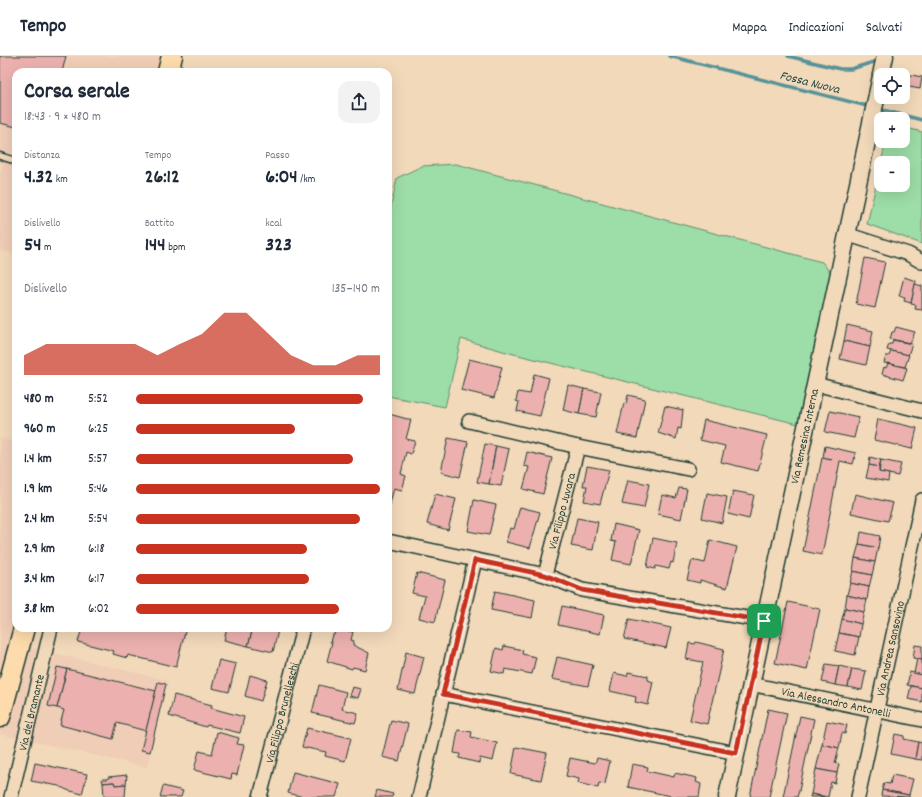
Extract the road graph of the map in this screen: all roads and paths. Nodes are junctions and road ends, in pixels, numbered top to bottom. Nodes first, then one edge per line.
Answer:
1 (172, 56) edge
2 (169, 68) edge
3 (875, 104) edge
4 (0, 156) edge
5 (12, 160) edge
6 (846, 234) junction
7 (922, 262) edge
8 (815, 384) junction
9 (922, 411) edge
10 (469, 421) dead end
11 (578, 447) junction
12 (688, 469) dead end
13 (922, 500) edge
14 (392, 542) edge
15 (475, 560) junction
16 (545, 575) junction
17 (764, 621) junction
18 (23, 632) edge
19 (50, 632) edge
20 (302, 632) edge
21 (750, 684) junction
22 (443, 694) junction
23 (877, 710) junction
24 (0, 717) edge
25 (922, 720) edge
26 (736, 753) junction
27 (11, 797) edge
28 (260, 797) edge
29 (419, 797) edge
30 (727, 797) edge
31 (858, 797) edge

1 - 2 main road
3 - 6 street, Via Remesina Interna
4 - 5 lane
6 - 7 street
6 - 8 street, Via Remesina Interna
8 - 9 street
8 - 17 street, Via Remesina Interna
10 - 11 street
11 - 12 street
11 - 16 street, Via Filippo Juvara
13 - 23 street, Via Andrea Sansovino
14 - 15 street
15 - 16 street
15 - 22 street
16 - 17 street
17 - 21 street, Via Remesina Interna
18 - 24 main road
19 - 27 street, Via del Bramante
20 - 28 street, Via Filippo Brunelleschi
21 - 23 street, Via Alessandro Antonelli
21 - 26 street, Via Remesina Interna
22 - 26 street
22 - 29 street
23 - 25 street, Via Alessandro Antonelli
23 - 31 street, Via Andrea Sansovino
26 - 30 street, Via Remesina Interna

